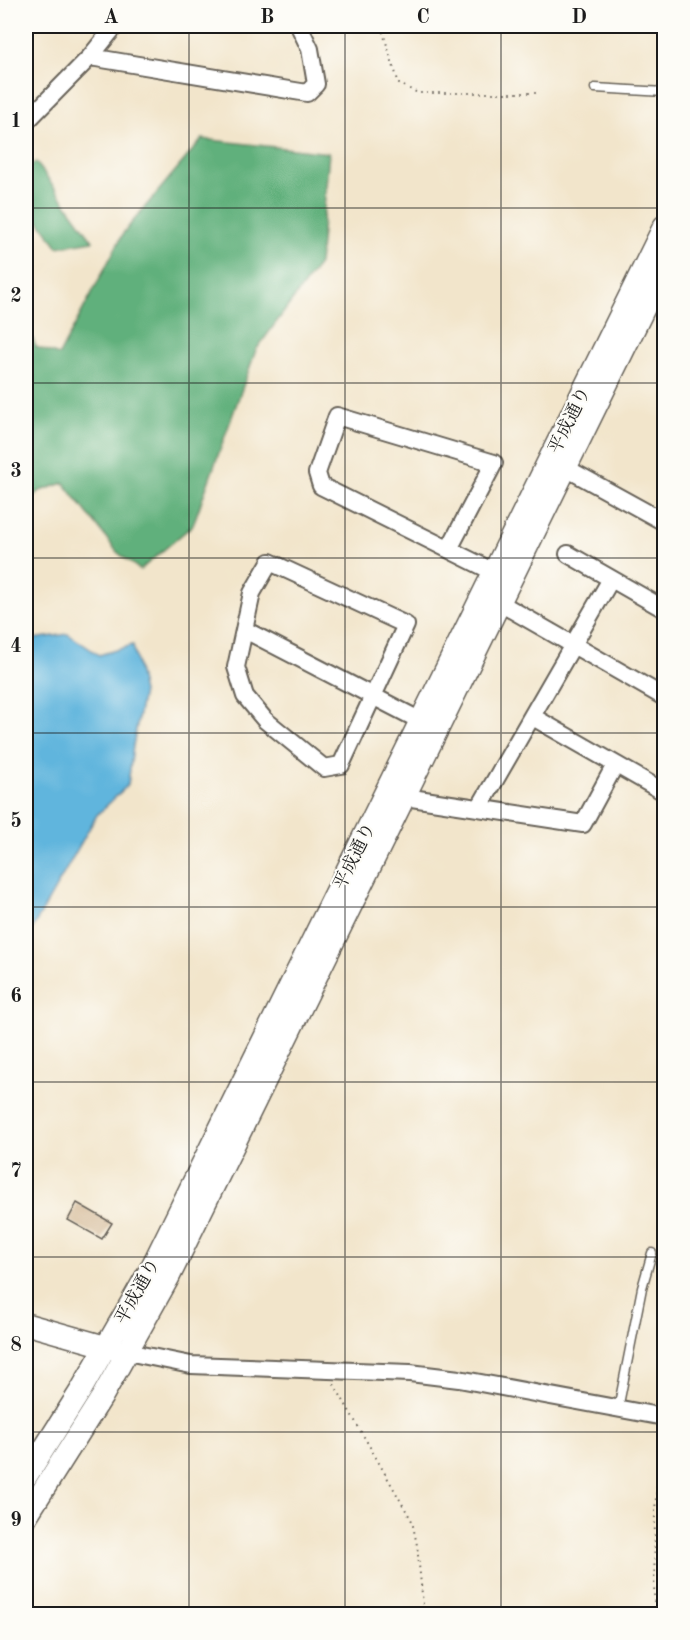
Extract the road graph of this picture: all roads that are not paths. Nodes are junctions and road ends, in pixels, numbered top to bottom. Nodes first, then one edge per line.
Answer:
1 (115, 26) edge
2 (299, 26) edge
3 (90, 57) junction
4 (596, 88) dead end
5 (664, 92) edge
6 (26, 122) edge
7 (664, 226) edge
8 (664, 268) edge
9 (566, 468) junction
10 (664, 522) edge
11 (449, 549) junction
12 (568, 554) dead end
13 (494, 572) junction
14 (611, 579) junction
15 (500, 603) junction
16 (664, 609) edge
17 (245, 630) junction
18 (574, 645) junction
19 (372, 696) junction
20 (664, 697) edge
21 (532, 717) junction
22 (421, 721) junction
23 (615, 765) junction
24 (664, 792) edge
25 (405, 797) junction
26 (479, 808) junction
27 (651, 1253) dead end
28 (26, 1324) edge
29 (106, 1347) junction
30 (127, 1352) junction
31 (618, 1409) junction
32 (663, 1417) edge
33 (26, 1477) edge
34 (26, 1517) edge

1 - 3 street
2 - 3 street
3 - 6 street
4 - 5 lane
7 - 13 street, 平成通り
8 - 9 street, 平成通り
9 - 10 street
9 - 15 street, 平成通り
11 - 11 street
11 - 13 street
12 - 14 street
13 - 22 street, 平成通り
14 - 16 street
14 - 18 street
15 - 18 street
15 - 25 street, 平成通り
17 - 19 street
17 - 19 street
17 - 19 street
18 - 20 street
18 - 21 street
19 - 22 street
21 - 23 street
21 - 26 street
22 - 29 street, 平成通り
23 - 24 street
23 - 26 street
25 - 26 street
25 - 30 street, 平成通り
27 - 31 lane
28 - 29 street
29 - 30 street
29 - 33 street, 平成通り
30 - 31 street
30 - 34 street, 平成通り
31 - 32 street

